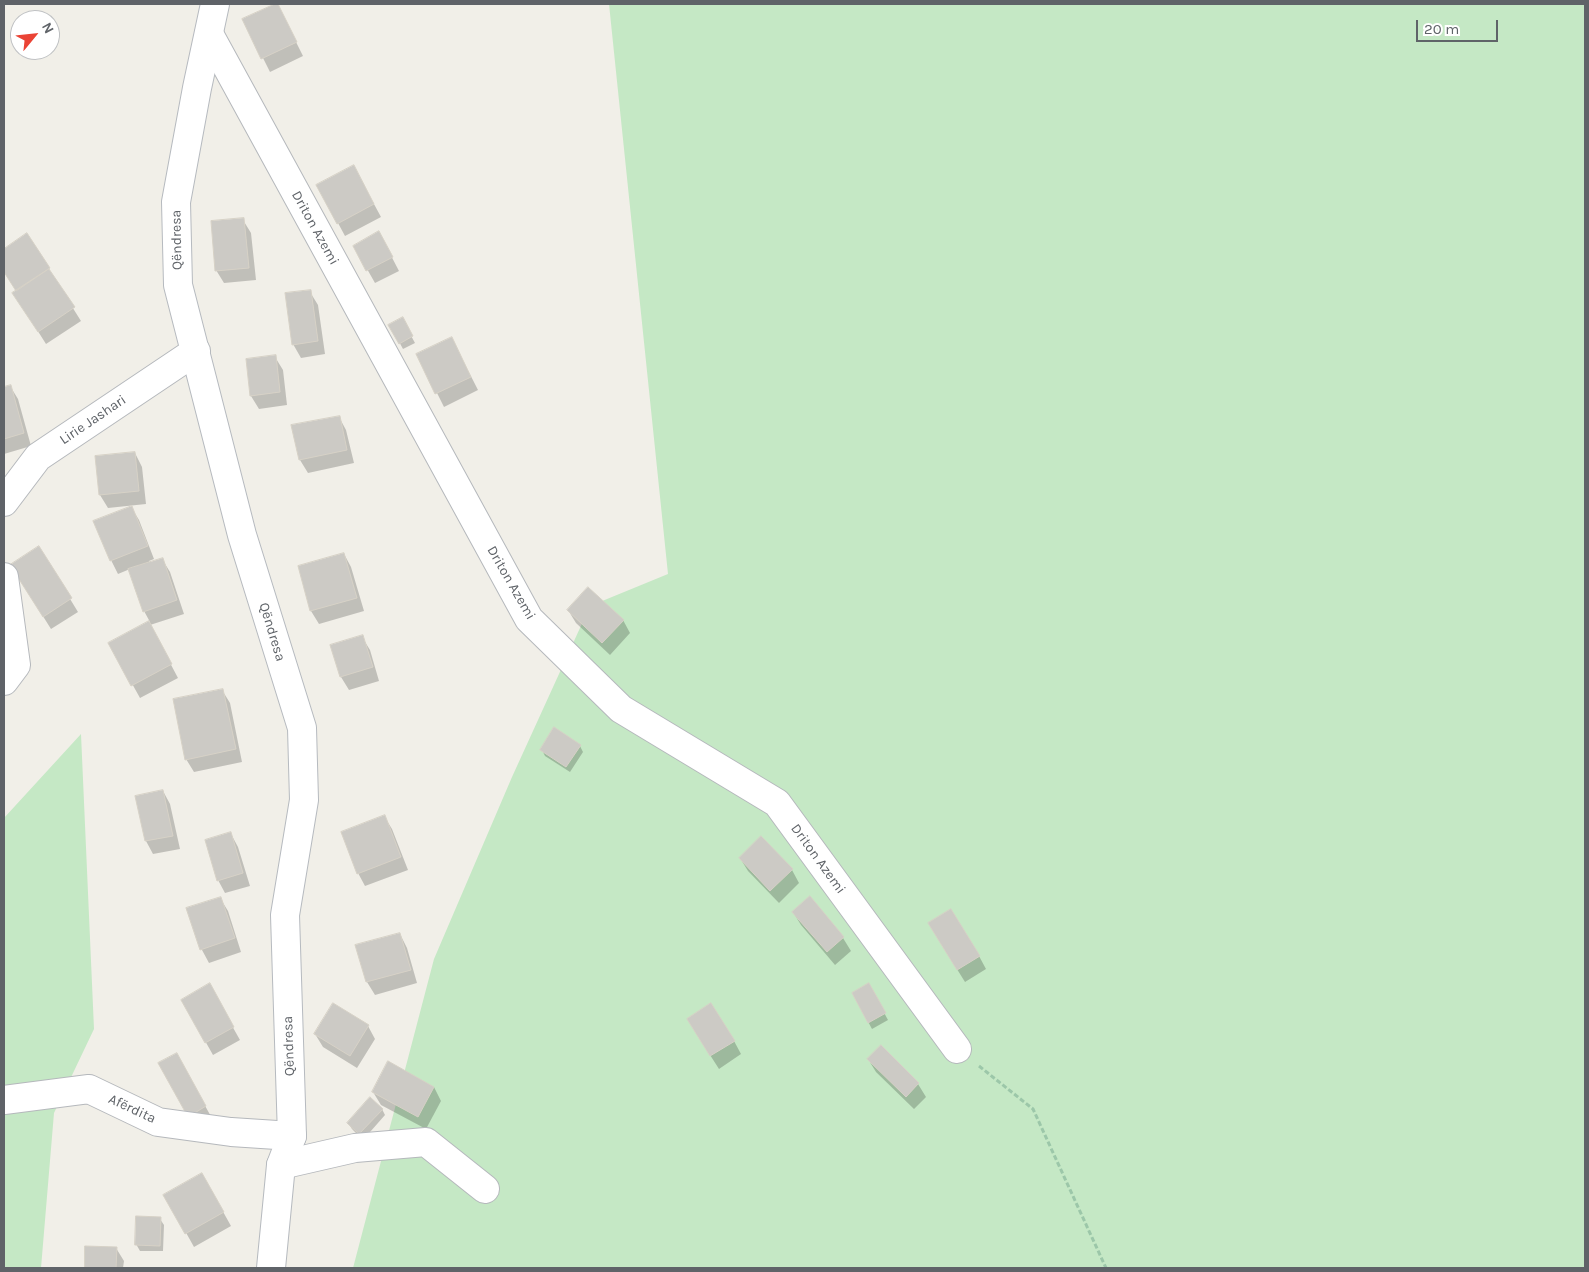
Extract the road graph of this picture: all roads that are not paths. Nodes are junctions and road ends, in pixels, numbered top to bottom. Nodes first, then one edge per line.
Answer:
1 (215, 4) edge
2 (209, 34) junction
3 (196, 351) junction
4 (4, 502) edge
5 (4, 577) edge
6 (4, 681) edge
7 (957, 1049) road end
8 (4, 1100) edge
9 (292, 1136) junction
10 (281, 1166) junction
11 (485, 1188) dead end
12 (271, 1268) edge

1 - 2 street, Qëndresa
2 - 3 street, Qëndresa
2 - 7 street, Driton Azemi
3 - 4 street, Lirie Jashari
3 - 9 street, Qëndresa
5 - 6 street
8 - 9 street, Afërdita
9 - 10 street, Qëndresa
10 - 11 street
10 - 12 street, Qëndresa

